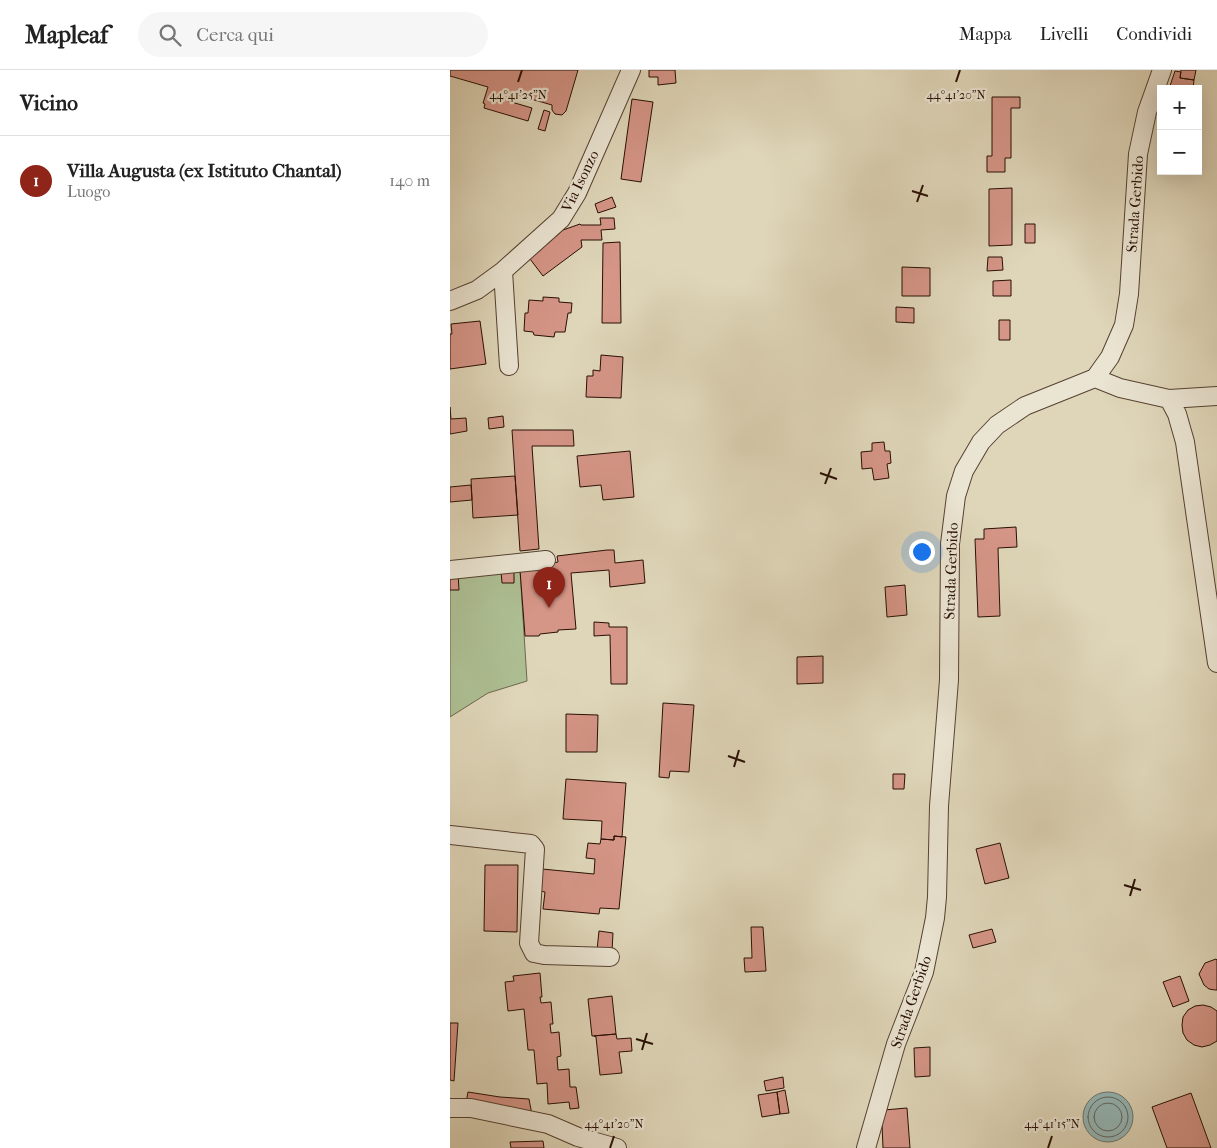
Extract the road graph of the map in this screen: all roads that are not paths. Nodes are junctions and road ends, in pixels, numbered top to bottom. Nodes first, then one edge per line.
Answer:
1 (631, 70) edge
2 (1162, 70) edge
3 (503, 272) junction
4 (450, 301) edge
5 (508, 366) dead end
6 (1095, 378) junction
7 (1217, 396) edge
8 (1169, 399) junction
9 (546, 560) dead end
10 (450, 570) edge
11 (1217, 663) edge
12 (450, 835) edge
13 (610, 957) dead end
14 (450, 1108) edge
15 (617, 1148) edge
16 (866, 1148) edge

1 - 3 street, Via Isonzo
2 - 6 street, Strada Gerbido
3 - 4 street, Via Isonzo
3 - 5 street
6 - 8 street
6 - 16 street, Strada Gerbido
7 - 8 street
8 - 11 street
9 - 10 street
12 - 13 street
14 - 15 street

